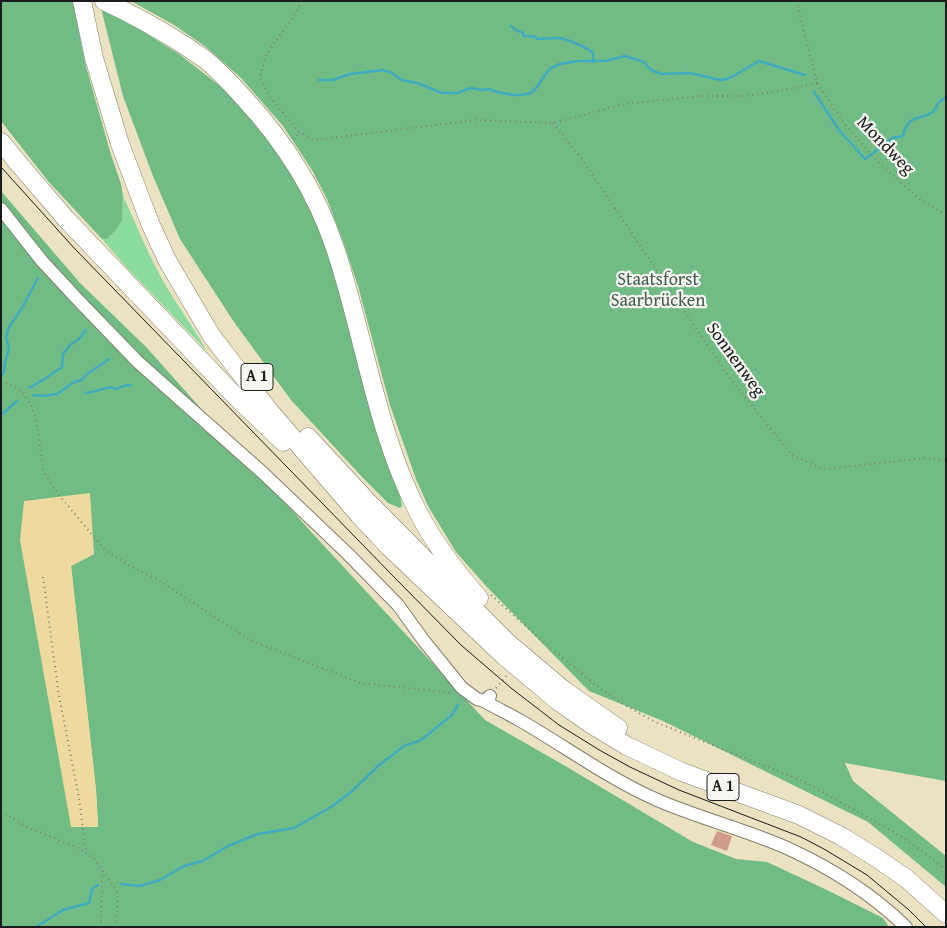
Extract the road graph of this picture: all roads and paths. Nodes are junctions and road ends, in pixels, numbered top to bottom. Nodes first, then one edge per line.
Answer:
1 (302, 1) edge
2 (799, 1) edge
3 (91, 5) edge
4 (817, 83) junction
5 (552, 123) junction
6 (300, 133) junction
7 (1, 142) edge
8 (289, 142) dead end
9 (1, 209) edge
10 (946, 215) edge
11 (1, 383) edge
12 (946, 461) edge
13 (359, 514) junction
14 (43, 577) dead end
15 (491, 595) dead end
16 (538, 667) junction
17 (508, 673) dead end
18 (462, 688) junction
19 (487, 698) junction
20 (1, 811) edge
21 (86, 853) junction
22 (102, 870) junction
23 (946, 870) edge
24 (946, 898) edge
25 (946, 914) edge
26 (101, 927) edge
27 (116, 927) edge
28 (906, 927) edge

1 - 6 path
2 - 4 path, Mondweg
3 - 13 highway, A 1
3 - 16 highway, A 1
3 - 16 highway
4 - 5 path
4 - 10 path, Mondweg
5 - 6 path
5 - 12 path, Sonnenweg
6 - 8 path
7 - 13 highway
9 - 18 lane
11 - 18 path
13 - 25 highway, A 1
14 - 21 path
15 - 23 path
16 - 24 highway, A 1
17 - 19 path
18 - 19 lane
19 - 28 lane
20 - 21 path
21 - 22 path
22 - 26 path
22 - 27 path

